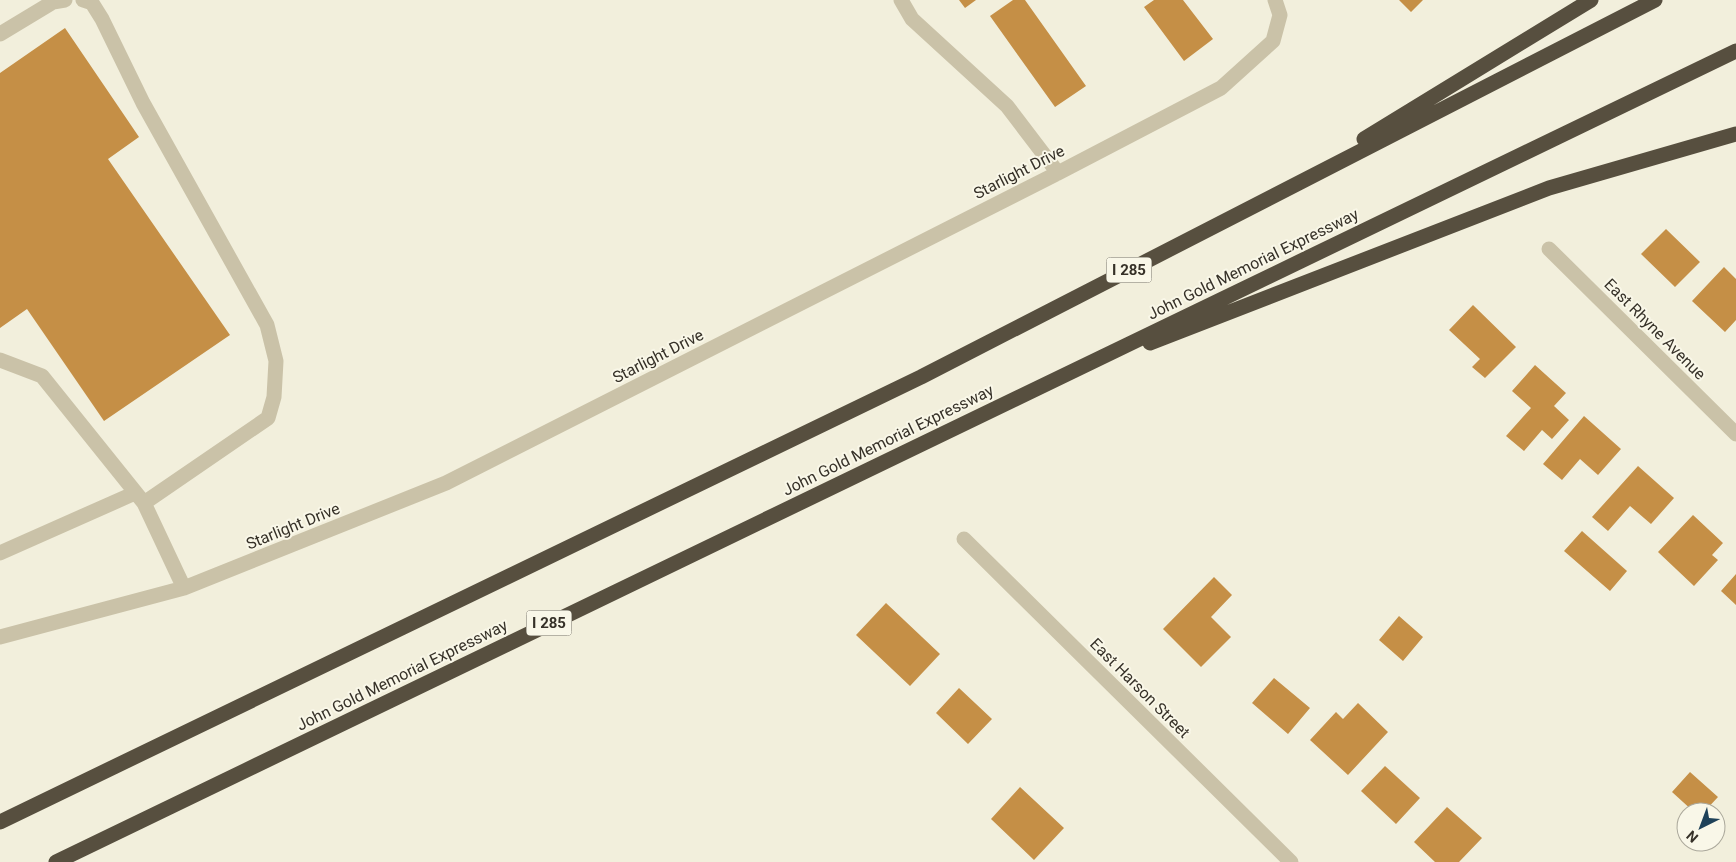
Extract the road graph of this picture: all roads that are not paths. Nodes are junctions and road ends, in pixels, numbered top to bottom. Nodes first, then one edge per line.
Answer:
1 (65, 0) edge
2 (83, 0) edge
3 (901, 0) edge
4 (1275, 0) edge
5 (1591, 0) edge
6 (1655, 0) edge
7 (0, 34) edge
8 (1736, 51) edge
9 (1736, 134) edge
10 (1058, 172) junction
11 (1549, 249) dead end
12 (0, 360) edge
13 (930, 372) junction
14 (1041, 385) junction
15 (1736, 434) edge
16 (140, 498) junction
17 (964, 539) dead end
18 (0, 553) edge
19 (184, 588) junction
20 (0, 637) edge
21 (0, 822) edge
22 (56, 862) edge
23 (1291, 862) edge

1 - 7 street
2 - 16 street
3 - 10 street
4 - 10 street, Starlight Drive
5 - 13 highway
6 - 13 highway, I 285
8 - 14 highway, John Gold Memorial Expressway / I 285
9 - 14 highway
10 - 19 street, Starlight Drive
11 - 15 street, East Rhyne Avenue
12 - 16 street
13 - 21 highway, I 285
14 - 22 highway, John Gold Memorial Expressway / I 285
16 - 18 street
16 - 19 street
17 - 23 street, East Harson Street
19 - 20 street, Starlight Drive

